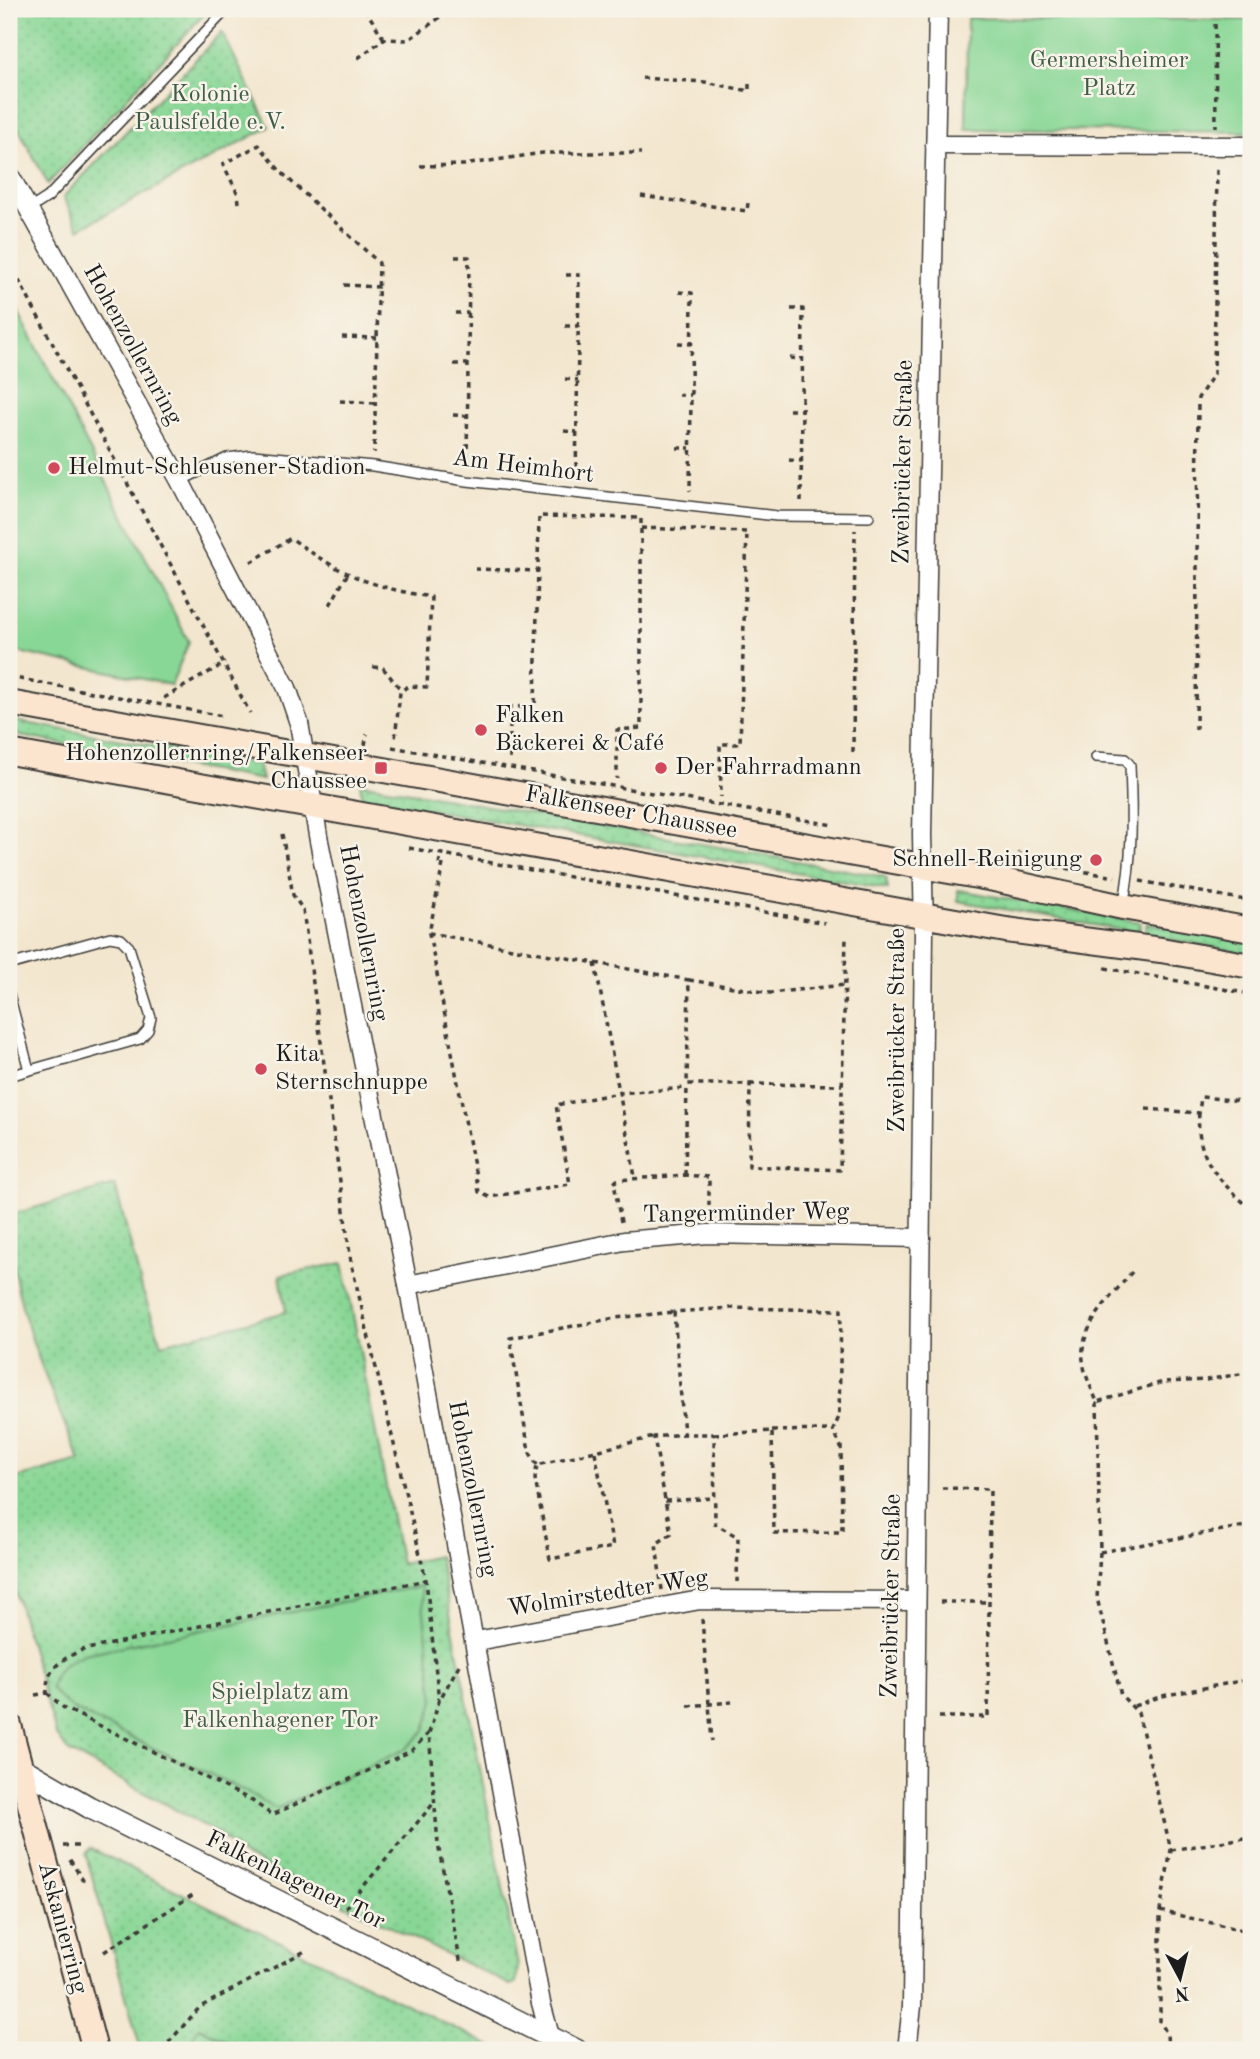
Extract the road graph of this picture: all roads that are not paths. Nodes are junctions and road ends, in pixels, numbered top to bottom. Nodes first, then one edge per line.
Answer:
1 (227, 9) edge
2 (938, 9) edge
3 (935, 145) junction
4 (1251, 146) edge
5 (9, 174) edge
6 (28, 210) junction
7 (180, 481) junction
8 (869, 517) dead end
9 (9, 703) edge
10 (9, 752) edge
11 (305, 754) junction
12 (1096, 757) dead end
13 (314, 806) junction
14 (922, 866) junction
15 (1123, 907) junction
16 (922, 915) junction
17 (1251, 930) edge
18 (9, 965) edge
19 (1251, 966) edge
20 (9, 994) edge
21 (29, 1070) junction
22 (9, 1076) edge
23 (921, 1238) junction
24 (408, 1284) junction
25 (916, 1601) junction
26 (476, 1641) junction
27 (9, 1725) edge
28 (14, 1764) edge
29 (552, 2044) edge
30 (95, 2050) edge
31 (576, 2050) edge
32 (907, 2050) edge

1 - 6 lane
2 - 3 street, Zweibrücker Straße
3 - 4 street
3 - 14 street, Zweibrücker Straße
5 - 6 street, Hohenzollernring
6 - 7 street, Hohenzollernring
7 - 8 lane, Am Heimhort
7 - 11 street, Hohenzollernring
9 - 11 main road, Falkenseer Chaussee
10 - 13 main road, Falkenseer Chaussee
11 - 13 street, Hohenzollernring
11 - 14 main road, Falkenseer Chaussee
12 - 15 lane
13 - 16 main road, Falkenseer Chaussee
13 - 24 street, Hohenzollernring
14 - 15 main road, Falkenseer Chaussee
14 - 16 street, Zweibrücker Straße
15 - 17 main road, Falkenseer Chaussee
16 - 19 main road, Falkenseer Chaussee
16 - 23 street, Zweibrücker Straße
18 - 21 lane
20 - 21 lane
21 - 22 lane
23 - 24 street, Tangermünder Weg
23 - 25 street, Zweibrücker Straße
24 - 26 street, Hohenzollernring
25 - 26 street, Wolmirstedter Weg
25 - 32 street, Zweibrücker Straße
26 - 29 street, Hohenzollernring
27 - 28 main road, Askanierring
28 - 29 street, Falkenhagener Tor
28 - 30 main road, Askanierring
29 - 31 street, Falkenhagener Tor

